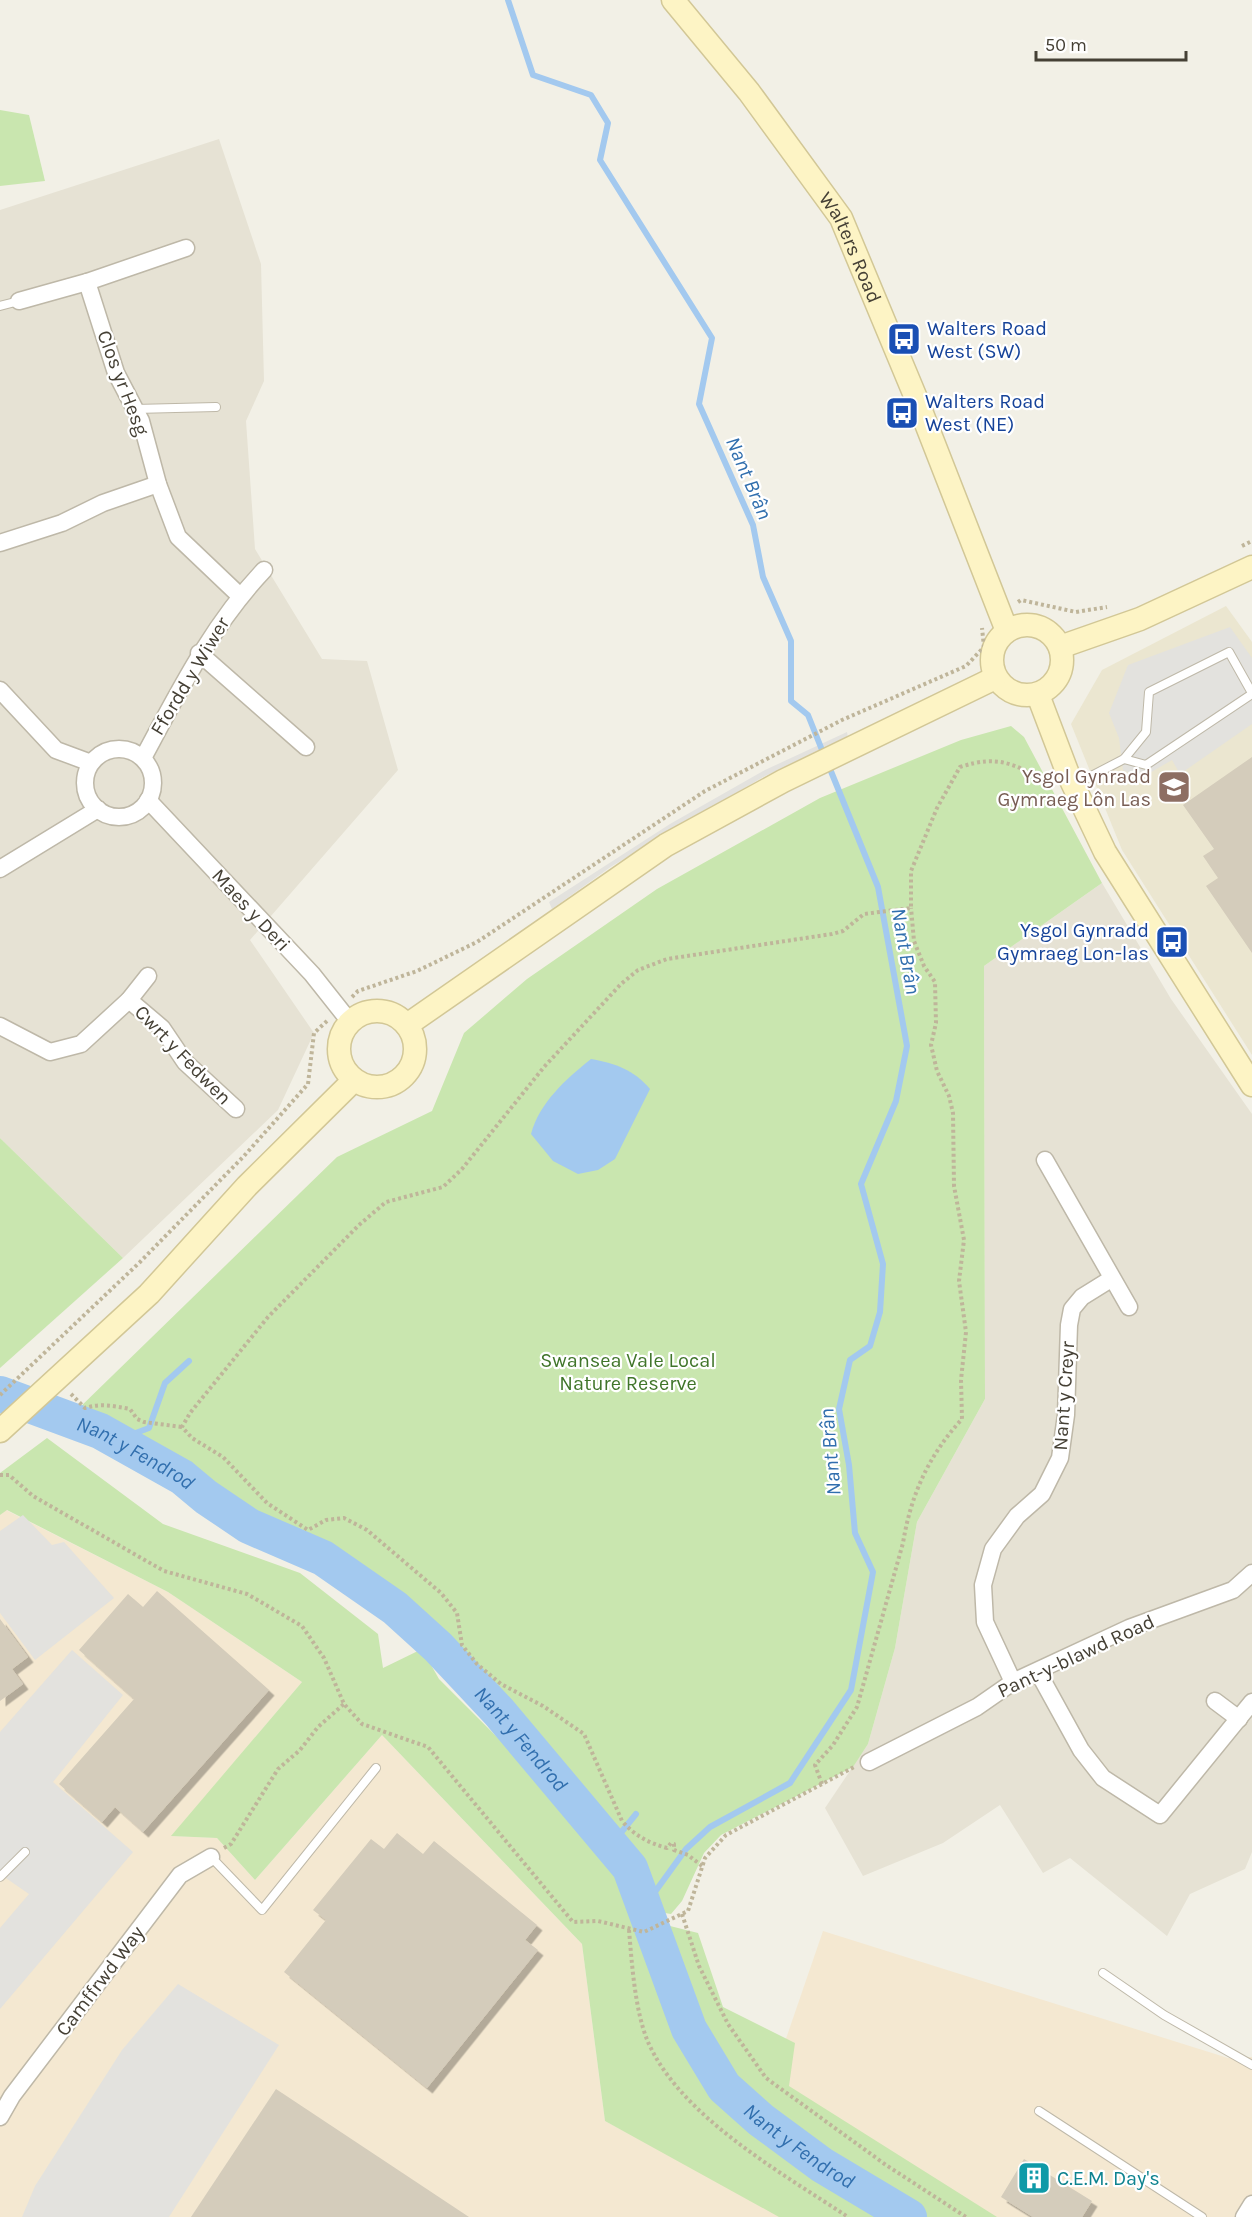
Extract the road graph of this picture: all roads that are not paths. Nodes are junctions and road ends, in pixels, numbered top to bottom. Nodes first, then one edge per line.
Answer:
1 (673, 0) edge
2 (186, 248) dead end
3 (87, 282) junction
4 (19, 301) joint
5 (0, 306) edge
6 (216, 407) dead end
7 (134, 409) junction
8 (158, 484) junction
9 (0, 543) edge
10 (1252, 567) edge
11 (264, 570) dead end
12 (240, 596) junction
13 (1007, 631) junction
14 (1060, 647) junction
15 (199, 653) junction
16 (995, 678) junction
17 (0, 690) edge
18 (1252, 693) edge
19 (1038, 695) junction
20 (306, 747) dead end
21 (143, 758) junction
22 (1124, 759) junction
23 (91, 763) junction
24 (1071, 780) junction
25 (148, 800) junction
26 (98, 809) junction
27 (0, 869) edge
28 (148, 976) dead end
29 (129, 1000) junction
30 (350, 1022) junction
31 (407, 1025) junction
32 (0, 1026) edge
33 (354, 1080) junction
34 (1252, 1085) edge
35 (236, 1109) dead end
36 (1045, 1160) dead end
37 (1111, 1279) junction
38 (1129, 1307) dead end
39 (6, 1426) edge
40 (1252, 1573) edge
41 (1038, 1672) junction
42 (1013, 1682) junction
43 (1215, 1701) dead end
44 (1252, 1702) edge
45 (1239, 1719) junction
46 (869, 1762) road end
47 (376, 1768) dead end
48 (25, 1852) dead end
49 (212, 1857) joint
50 (0, 1877) edge
51 (1103, 1973) dead end
52 (1252, 2065) edge
53 (1039, 2111) dead end
54 (0, 2117) edge
55 (1252, 2204) edge
56 (1202, 2217) edge
57 (1244, 2217) edge

1 - 13 main road, Walters Road
2 - 3 street
3 - 4 street
3 - 7 street, Clos yr Hesg
4 - 5 lane
6 - 7 lane
7 - 8 street, Clos yr Hesg
8 - 9 street
8 - 12 street, Clos yr Hesg
10 - 14 main road
11 - 12 street, Ffordd y Wiwer
12 - 15 street, Ffordd y Wiwer
13 - 14 main road
13 - 16 main road
14 - 19 main road
15 - 20 street
15 - 21 street, Ffordd y Wiwer
16 - 19 main road
16 - 31 main road
17 - 23 street
18 - 22 lane
18 - 22 lane
19 - 24 main road
21 - 23 street
21 - 25 street
22 - 24 lane
23 - 26 street
24 - 34 main road
25 - 26 street
25 - 30 street, Maes y Deri
26 - 27 street
28 - 29 street
29 - 32 street
29 - 35 street, Cwrt y Fedwen
30 - 31 main road
30 - 33 main road
31 - 33 main road
33 - 39 main road
36 - 37 street
37 - 38 street
37 - 42 street, Nant y Creyr
40 - 41 street, Pant-y-blawd Road
41 - 42 street, Pant-y-blawd Road
41 - 45 street
42 - 46 street, Pant-y-blawd Road
43 - 45 street
44 - 45 street
47 - 49 lane
48 - 50 lane
49 - 54 street, Camffrwd Way
51 - 52 lane
53 - 56 lane
55 - 57 street

